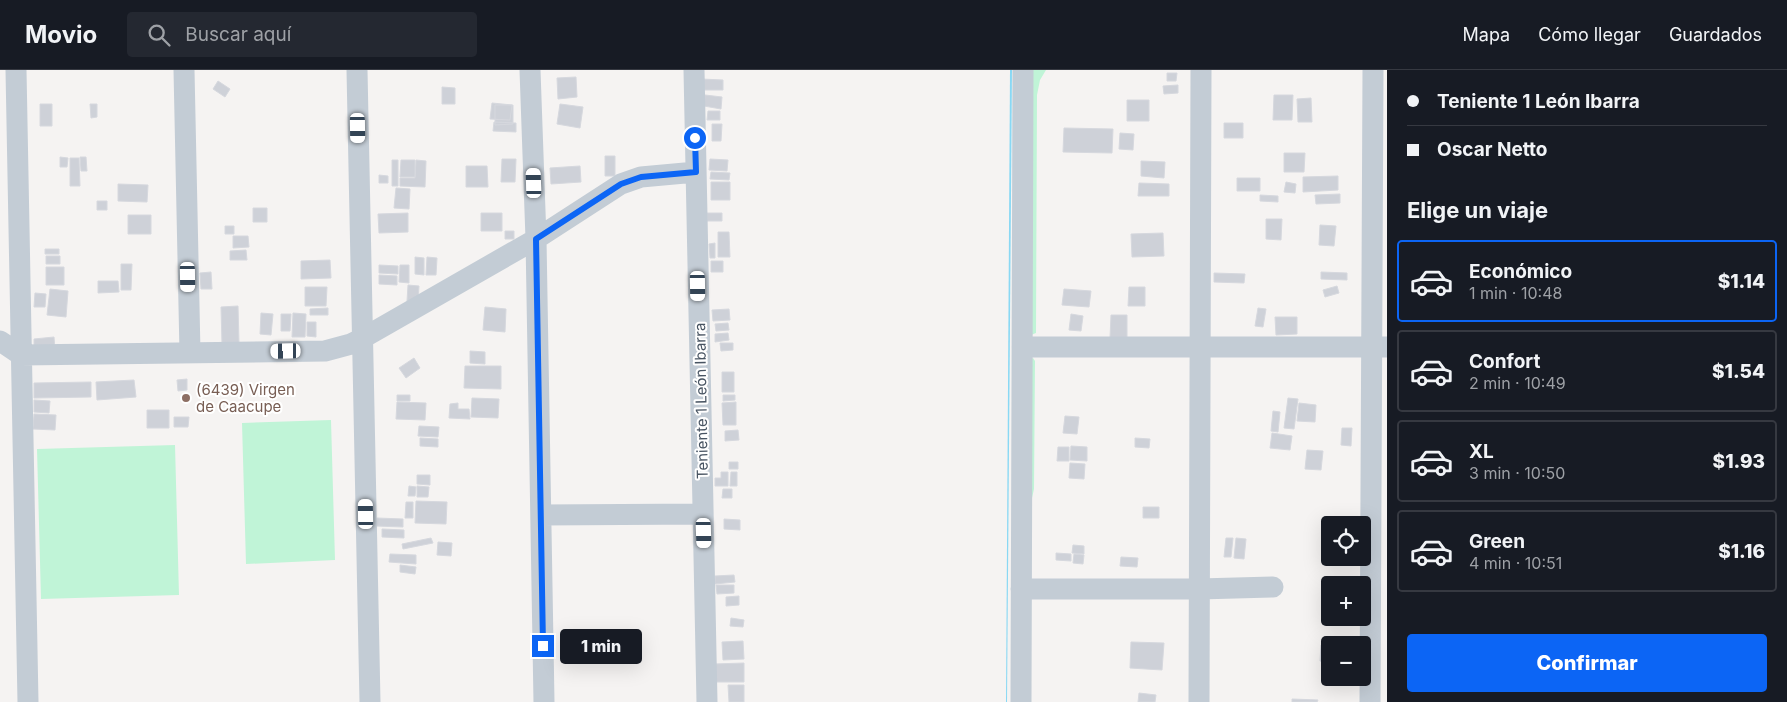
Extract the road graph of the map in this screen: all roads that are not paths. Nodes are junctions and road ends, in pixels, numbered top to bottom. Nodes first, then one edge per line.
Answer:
1 (16, 70) edge
2 (184, 70) edge
3 (357, 70) edge
4 (530, 70) edge
5 (694, 70) edge
6 (1024, 70) edge
7 (1201, 70) edge
8 (1373, 70) edge
9 (696, 172) junction
10 (536, 239) junction
11 (362, 338) junction
12 (0, 341) edge
13 (1022, 347) junction
14 (1200, 347) junction
15 (1379, 347) edge
16 (190, 352) junction
17 (21, 355) junction
18 (703, 514) junction
19 (541, 515) junction
20 (1273, 586) dead end
21 (1021, 589) junction
22 (1199, 589) junction
23 (28, 702) edge
24 (370, 702) edge
25 (544, 702) edge
26 (708, 702) edge
27 (1021, 702) edge
28 (1198, 702) edge
29 (1370, 702) edge

1 - 17 street
2 - 16 street
3 - 11 street
4 - 10 street
5 - 9 street, Teniente 1 León Ibarra
6 - 13 street
7 - 14 street
8 - 15 street
9 - 10 street
9 - 18 street, Teniente 1 León Ibarra
10 - 11 street
10 - 19 street
11 - 16 street
11 - 24 street
12 - 17 street
13 - 14 street
13 - 21 street
14 - 15 street
14 - 22 street
15 - 29 street
16 - 17 street
17 - 23 street
18 - 19 street
18 - 26 street, Teniente 1 León Ibarra
19 - 25 street
20 - 22 street
21 - 22 street
21 - 27 street
22 - 28 street

